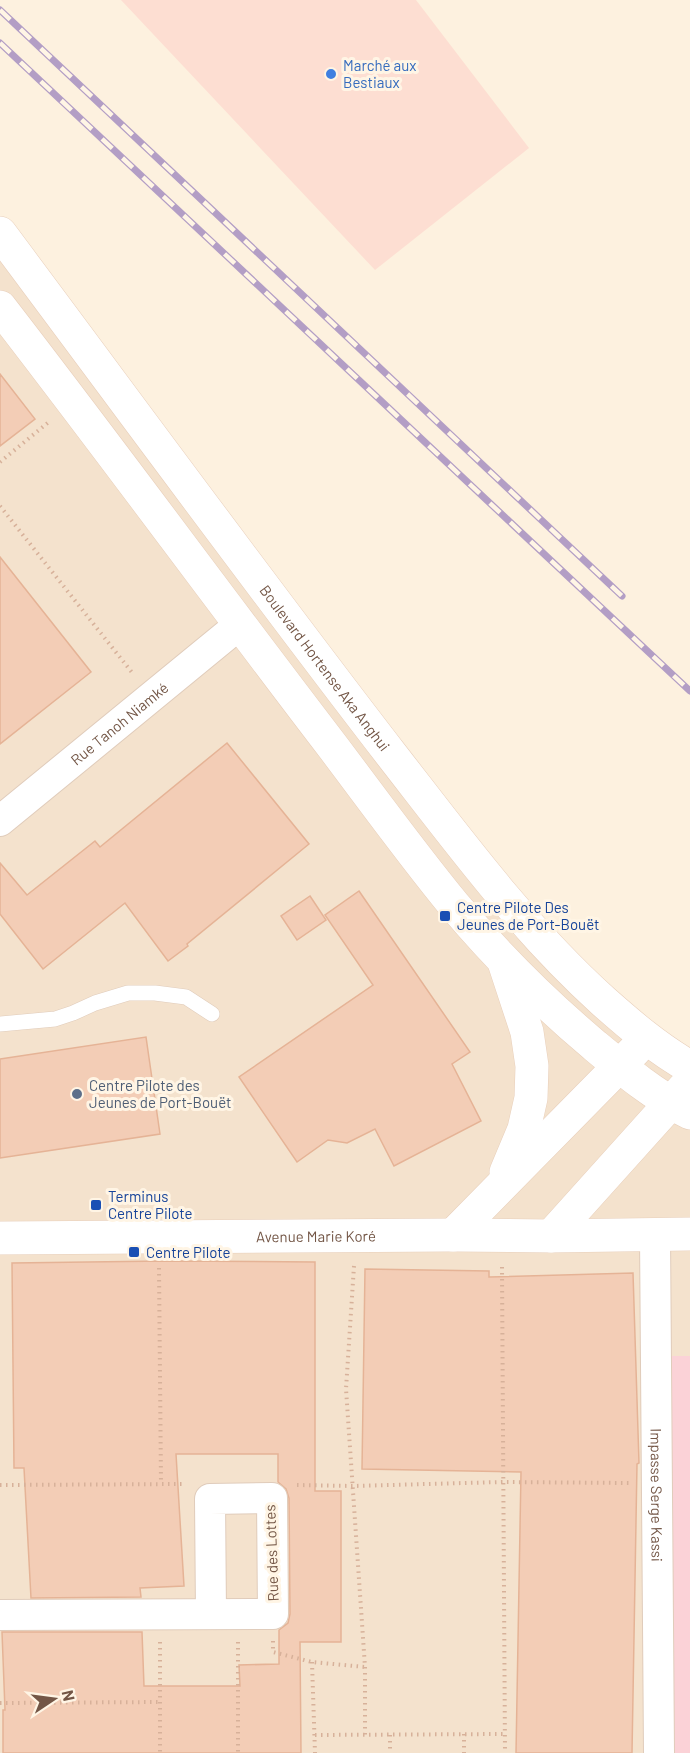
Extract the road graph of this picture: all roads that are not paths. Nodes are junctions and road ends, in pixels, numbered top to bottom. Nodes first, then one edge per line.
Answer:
1 (0, 233) edge
2 (0, 307) edge
3 (239, 625) junction
4 (0, 820) edge
5 (504, 961) junction
6 (212, 1014) dead end
7 (0, 1024) edge
8 (647, 1038) junction
9 (619, 1066) junction
10 (690, 1066) edge
11 (683, 1099) edge
12 (499, 1189) junction
13 (690, 1234) edge
14 (453, 1235) junction
15 (655, 1235) junction
16 (551, 1236) junction
17 (0, 1238) edge
18 (224, 1614) junction
19 (0, 1615) edge
20 (659, 1753) edge

1 - 8 main road, Boulevard Hortense Aka Anghui
2 - 3 main road
3 - 4 street, Rue Tanoh Niamké
3 - 5 main road
5 - 9 main road
5 - 12 main road
6 - 7 lane
8 - 9 main road
8 - 10 main road, Boulevard Hortense Aka Anghui
9 - 11 main road
9 - 12 main road
11 - 16 main road
12 - 14 main road
13 - 15 main road, Avenue Marie Koré
14 - 16 main road, Avenue Marie Koré
14 - 17 main road, Avenue Marie Koré
15 - 16 main road, Avenue Marie Koré
15 - 20 street, Impasse Serge Kassi
18 - 18 street, Rue des Lottes
18 - 19 street, Rue des Lottes

